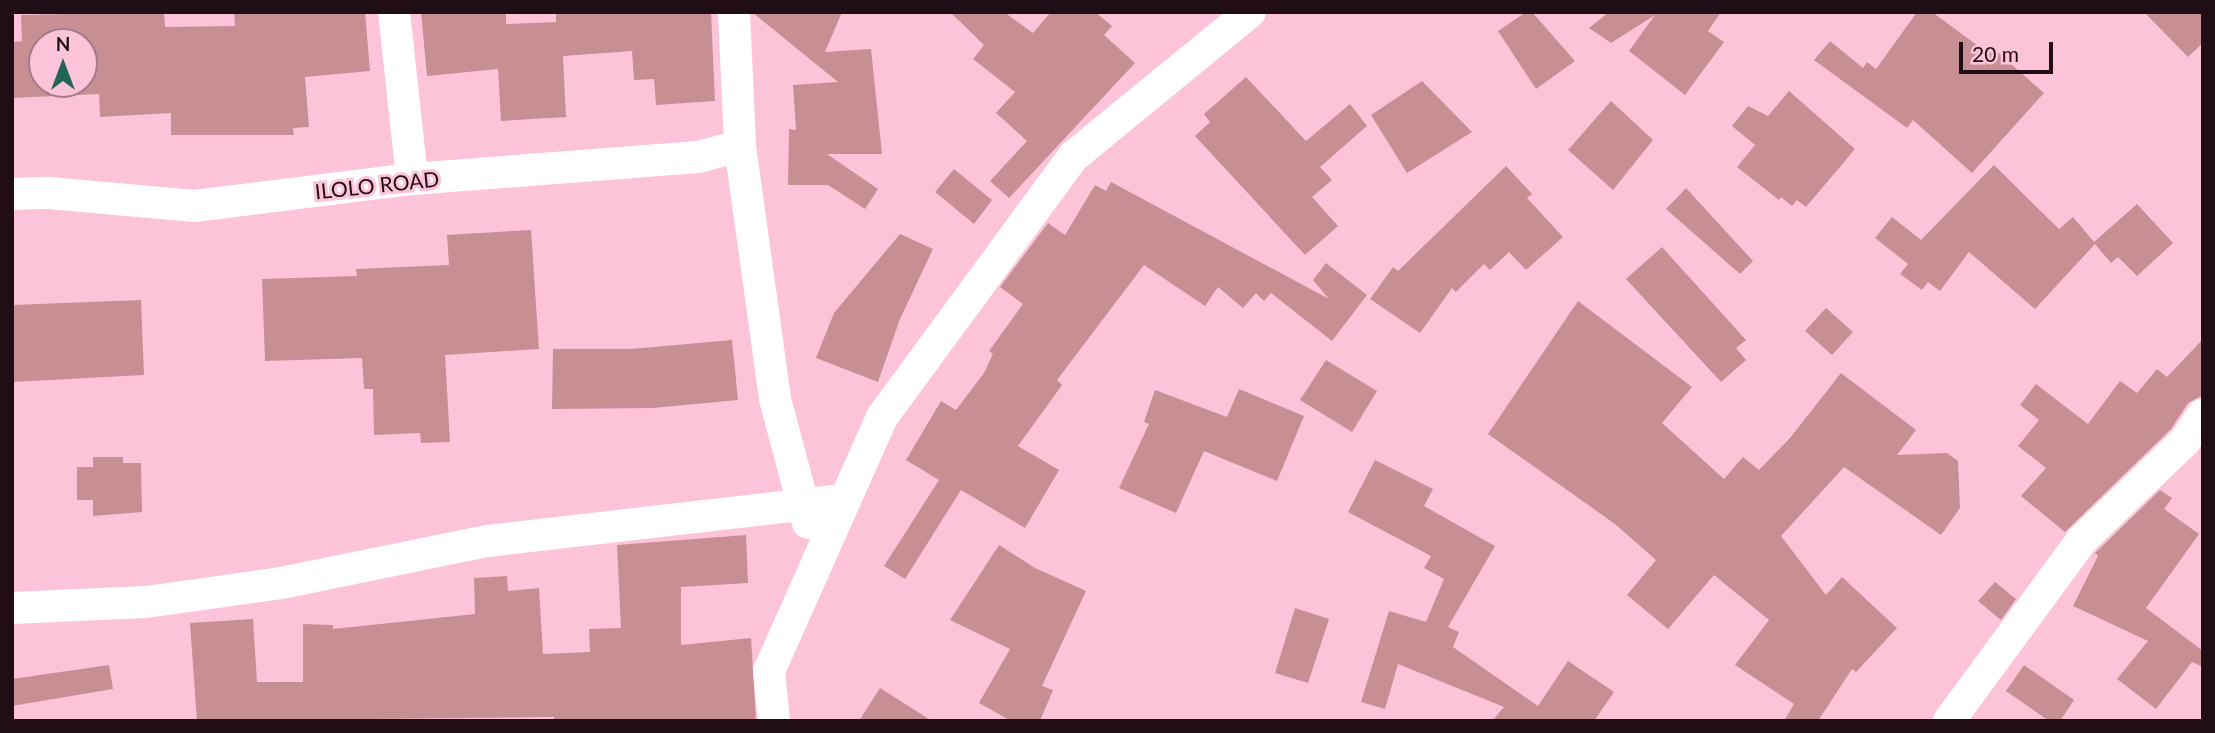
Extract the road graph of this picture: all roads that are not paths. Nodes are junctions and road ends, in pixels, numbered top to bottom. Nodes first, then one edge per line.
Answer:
1 (394, 12) edge
2 (734, 12) edge
3 (1250, 12) edge
4 (740, 146) junction
5 (412, 179) junction
6 (12, 194) edge
7 (2203, 414) edge
8 (845, 500) junction
9 (803, 504) junction
10 (818, 562) junction
11 (12, 608) edge
12 (774, 721) edge
13 (1949, 721) edge

1 - 5 street
2 - 4 street
3 - 8 street
4 - 5 street, ILOLO ROAD
4 - 9 street
5 - 6 street, ILOLO ROAD
7 - 13 street
8 - 9 street
8 - 10 street
9 - 10 street
9 - 11 street
10 - 12 street

